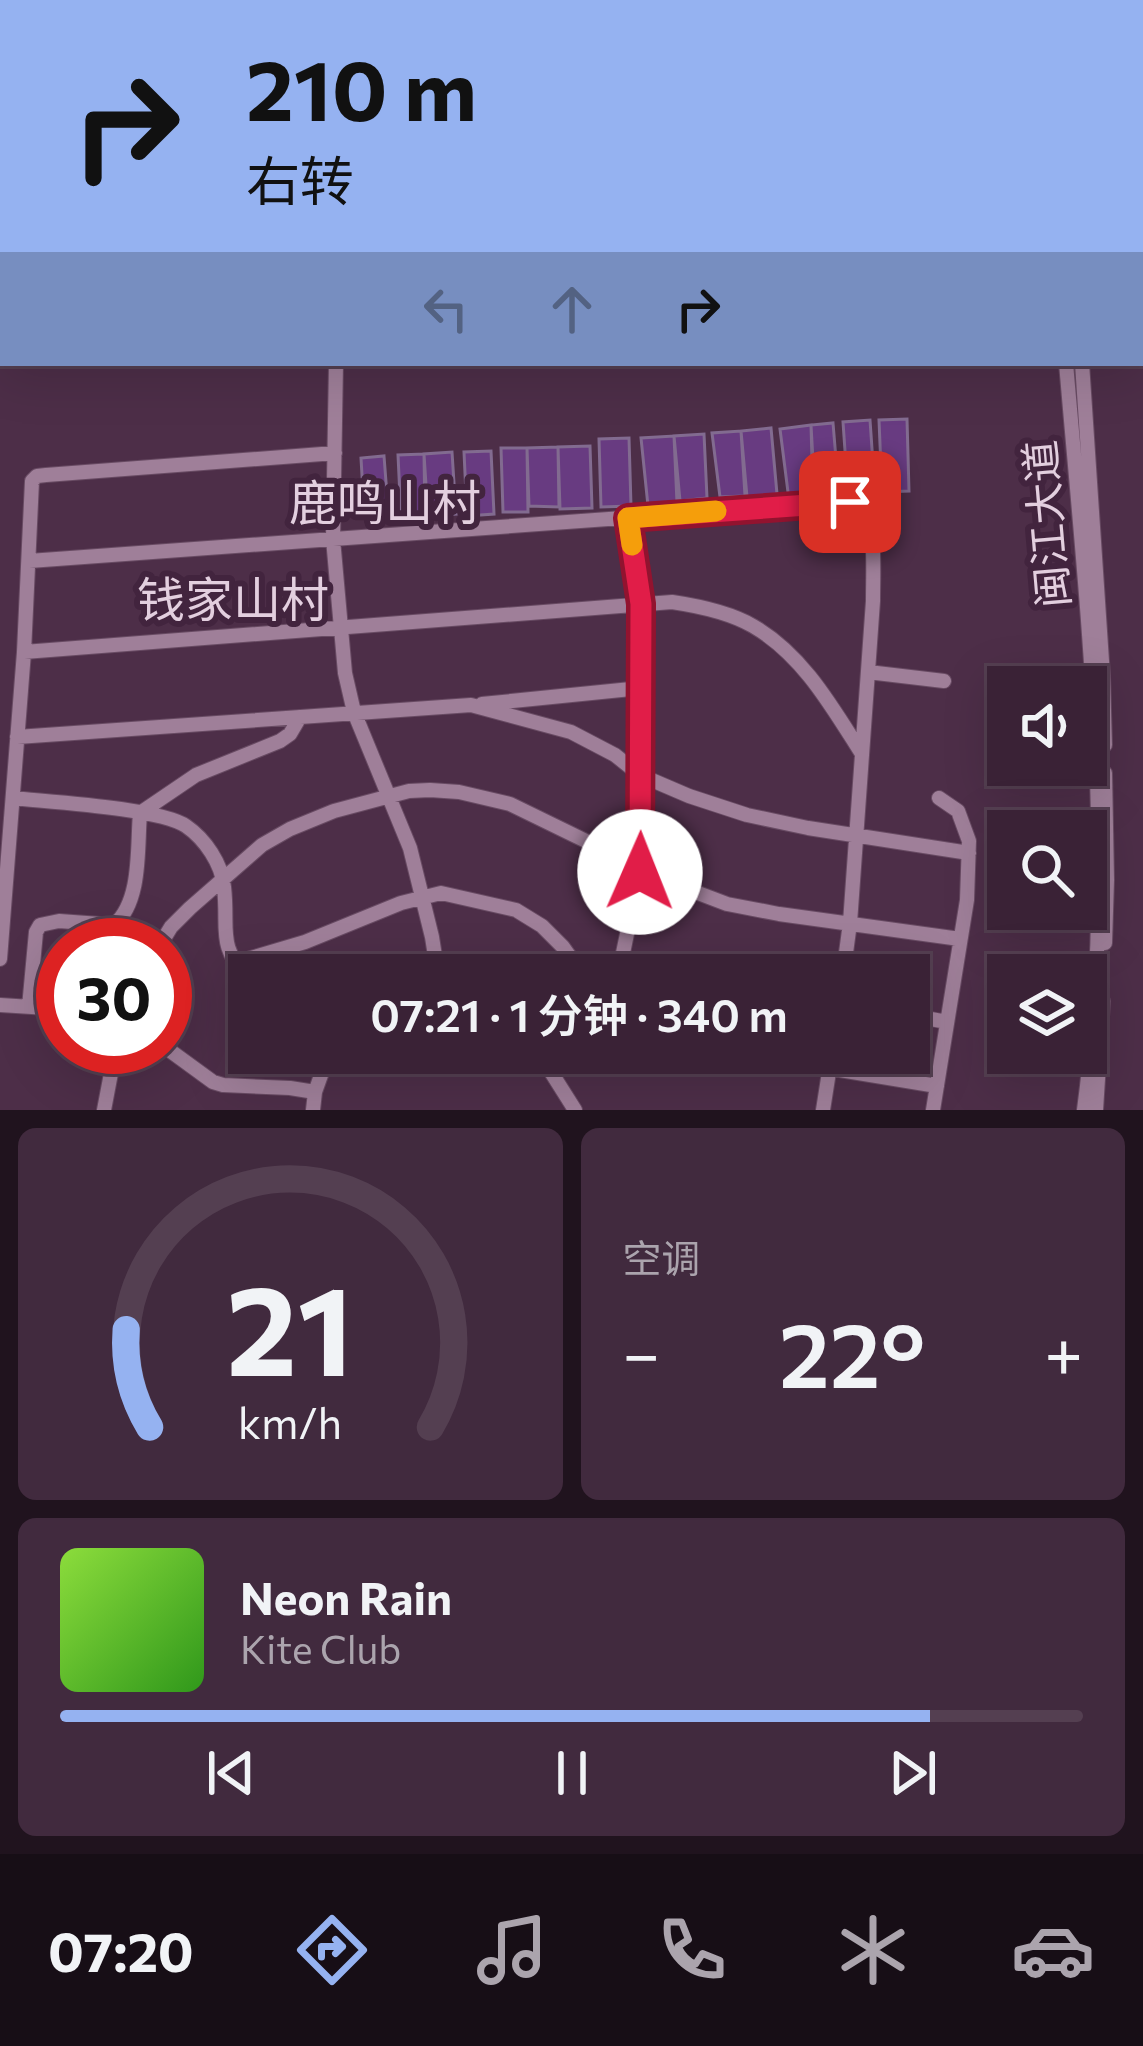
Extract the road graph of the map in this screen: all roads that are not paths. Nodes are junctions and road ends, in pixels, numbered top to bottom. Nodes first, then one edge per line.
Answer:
1 (336, 366) edge
2 (1066, 366) edge
3 (1082, 366) edge
4 (334, 453) junction
5 (628, 518) junction
6 (333, 539) junction
7 (28, 561) junction
8 (641, 604) junction
9 (341, 628) junction
10 (23, 652) junction
11 (868, 672) junction
12 (944, 681) dead end
13 (641, 688) junction
14 (470, 705) junction
15 (354, 712) junction
16 (300, 717) junction
17 (17, 737) junction
18 (862, 754) junction
19 (640, 775) junction
20 (388, 797) junction
21 (13, 798) junction
22 (939, 798) dead end
23 (140, 813) junction
24 (856, 835) junction
25 (969, 853) junction
26 (640, 872) junction
27 (223, 876) junction
28 (423, 897) junction
29 (179, 918) edge
30 (850, 922) junction
31 (961, 939) junction
32 (231, 954) edge
33 (266, 954) edge
34 (434, 954) edge
35 (569, 954) edge
36 (623, 954) edge
37 (846, 954) edge
38 (0, 959) edge
39 (0, 1005) edge
40 (29, 1007) junction
41 (36, 1007) edge
42 (930, 1019) edge
43 (947, 1022) junction
44 (192, 1067) edge
45 (111, 1074) edge
46 (321, 1074) edge
47 (552, 1074) edge
48 (829, 1074) edge
49 (857, 1074) edge
50 (937, 1086) junction
51 (315, 1092) junction
52 (104, 1110) edge
53 (313, 1110) edge
54 (575, 1110) edge
55 (824, 1110) edge
56 (933, 1110) edge
57 (1084, 1110) edge
58 (1096, 1110) edge

1 - 4 street
2 - 57 street, 闽江大道
3 - 58 street, 闽江大道
4 - 6 street
4 - 7 street
5 - 6 street
5 - 8 street
5 - 11 street
6 - 7 street
6 - 9 street
7 - 10 street
8 - 9 street
8 - 13 street
8 - 18 street
9 - 10 street
9 - 15 street
10 - 17 street
11 - 12 street
11 - 18 street
13 - 14 street
13 - 19 street
14 - 15 street
14 - 19 street
15 - 16 street
15 - 20 street
16 - 17 street
16 - 23 street
17 - 21 street
18 - 24 street
19 - 24 street
19 - 26 street
20 - 26 street
20 - 27 street
20 - 28 street
21 - 23 street
21 - 38 street
22 - 25 street
23 - 27 street
23 - 40 street
24 - 25 street
24 - 30 street
25 - 31 street
26 - 30 street
26 - 36 street
27 - 29 street
27 - 32 street
28 - 33 street
28 - 34 street
28 - 35 street
30 - 31 street
30 - 37 street
31 - 43 street
39 - 40 street
40 - 41 street
42 - 43 street
43 - 50 street
44 - 51 street
45 - 52 street
46 - 51 street
47 - 54 street
48 - 55 street
49 - 50 street
50 - 56 street
51 - 53 street

